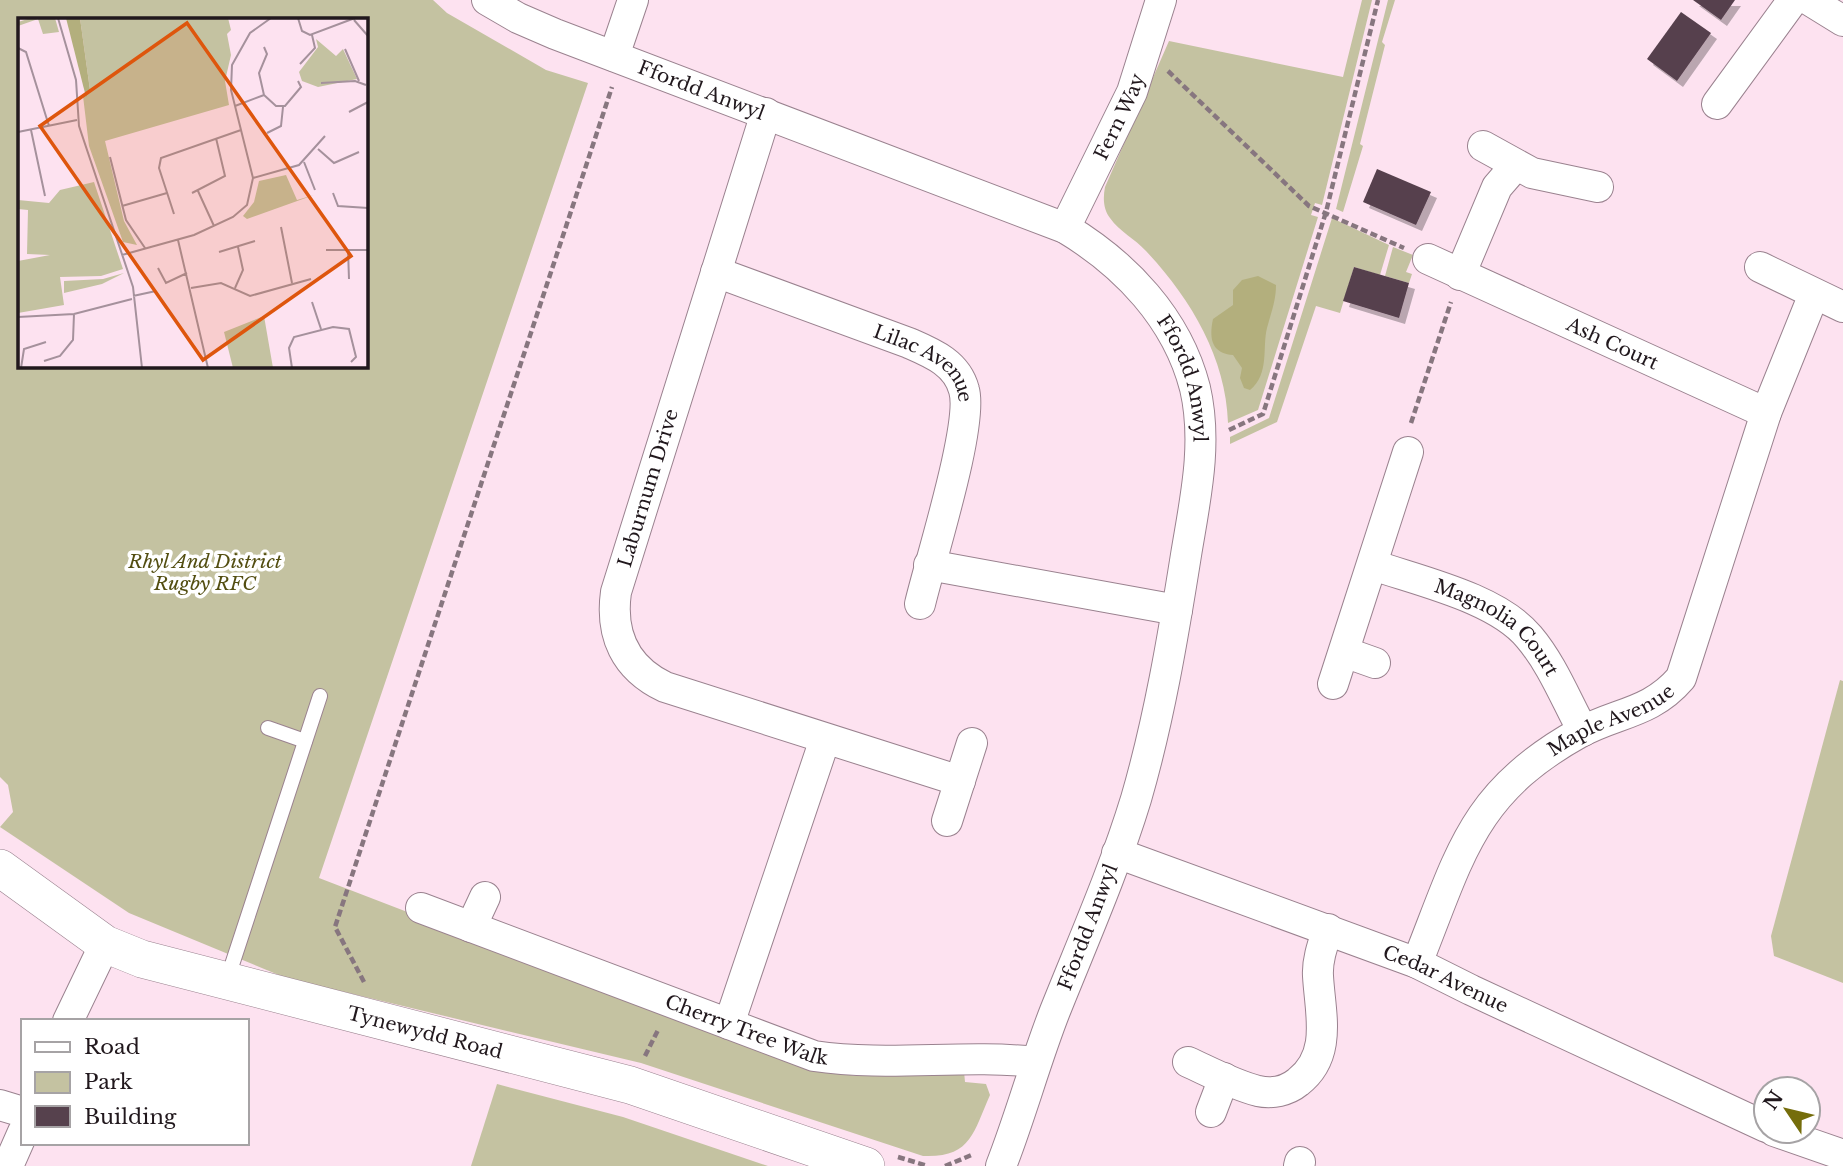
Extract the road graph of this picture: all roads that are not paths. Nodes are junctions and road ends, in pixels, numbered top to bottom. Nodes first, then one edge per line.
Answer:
1 (487, 0) edge
2 (633, 0) edge
3 (1161, 0) edge
4 (1793, 0) edge
5 (1809, 0) edge
6 (1843, 21) edge
7 (618, 57) junction
8 (1717, 104) dead end
9 (766, 113) junction
10 (1483, 146) dead end
11 (1516, 165) junction
12 (1598, 187) dead end
13 (1065, 228) junction
14 (1428, 259) road end
15 (1760, 267) dead end
16 (716, 272) junction
17 (1460, 275) junction
18 (1814, 294) junction
19 (1843, 307) edge
20 (1766, 413) junction
21 (1408, 452) road end
22 (929, 565) junction
23 (1373, 565) junction
24 (920, 604) dead end
25 (1177, 610) junction
26 (1344, 652) junction
27 (1375, 663) dead end
28 (1333, 684) dead end
29 (320, 695) dead end
30 (268, 728) dead end
31 (1583, 731) junction
32 (825, 739) junction
33 (305, 741) junction
34 (972, 743) dead end
35 (961, 781) junction
36 (947, 821) dead end
37 (1117, 853) junction
38 (0, 868) edge
39 (485, 897) dead end
40 (421, 908) dead end
41 (471, 927) junction
42 (1328, 929) junction
43 (105, 944) junction
44 (1418, 962) junction
45 (226, 982) junction
46 (69, 1019) edge
47 (729, 1024) junction
48 (1035, 1062) junction
49 (1188, 1062) dead end
50 (1224, 1078) junction
51 (0, 1105) edge
52 (21, 1111) edge
53 (1211, 1112) dead end
54 (1752, 1121) edge
55 (21, 1137) edge
56 (1814, 1145) edge
57 (1843, 1155) edge
58 (8, 1166) edge
59 (866, 1166) edge
60 (1001, 1166) edge

1 - 7 street, Ffordd Anwyl
2 - 7 street
3 - 13 street, Fern Way
4 - 8 street
5 - 6 street
7 - 9 street, Ffordd Anwyl
9 - 13 street, Ffordd Anwyl
9 - 16 street, Laburnum Drive
10 - 11 street
11 - 12 street
11 - 17 street
13 - 25 street, Ffordd Anwyl
14 - 17 street, Ash Court
15 - 18 street
16 - 22 street, Lilac Avenue
16 - 32 street, Laburnum Drive
17 - 20 street, Ash Court
18 - 19 street
18 - 20 street, Maple Avenue
20 - 31 street, Maple Avenue
21 - 23 street
22 - 24 street, Lilac Avenue
22 - 25 street
23 - 26 street
23 - 31 street, Magnolia Court
25 - 37 street, Ffordd Anwyl
26 - 27 street
26 - 28 street
29 - 33 lane
30 - 33 lane
31 - 44 street, Maple Avenue
32 - 35 street, Laburnum Drive
32 - 47 street
33 - 45 lane
34 - 35 street
35 - 36 street
37 - 42 street, Cedar Avenue
37 - 48 street, Ffordd Anwyl
38 - 43 street, Tynewydd Road
39 - 41 street
40 - 41 street, Cherry Tree Walk
41 - 47 street, Cherry Tree Walk
42 - 44 street, Cedar Avenue
42 - 50 street
43 - 45 street, Tynewydd Road
43 - 46 street
44 - 54 street, Cedar Avenue
45 - 59 street, Tynewydd Road
47 - 48 street, Cherry Tree Walk
48 - 60 street, Ffordd Anwyl
49 - 50 street
50 - 53 street
51 - 52 street
55 - 58 street
56 - 57 street

